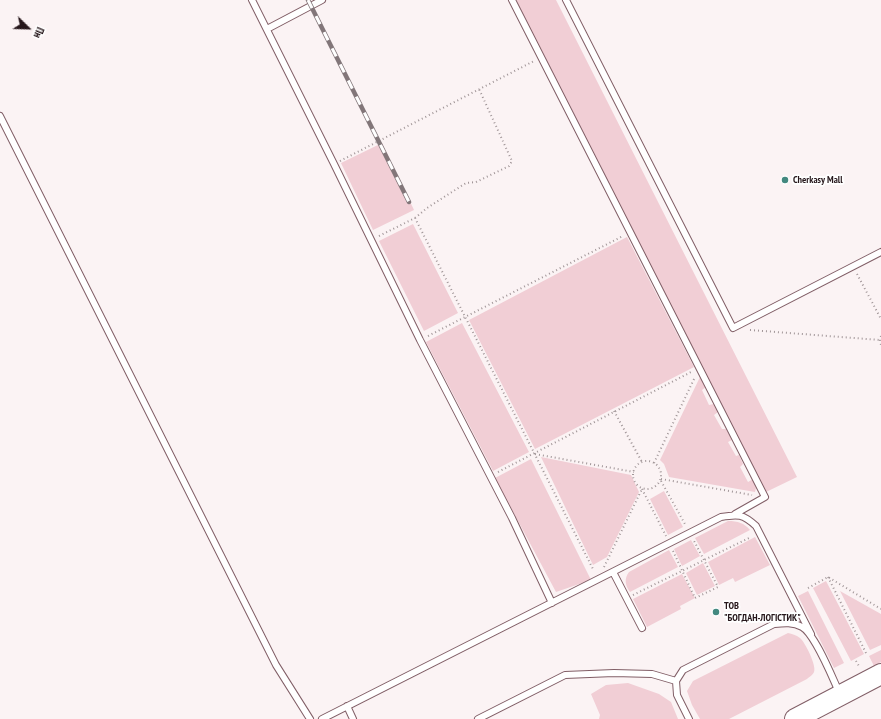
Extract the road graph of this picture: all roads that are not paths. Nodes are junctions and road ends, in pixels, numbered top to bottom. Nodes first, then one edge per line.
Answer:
1 (252, 0) edge
2 (322, 0) edge
3 (512, 0) edge
4 (566, 0) edge
5 (267, 29) junction
6 (0, 116) edge
7 (881, 252) edge
8 (735, 514) junction
9 (613, 572) junction
10 (552, 603) junction
11 (642, 628) dead end
12 (811, 634) junction
13 (881, 674) edge
14 (676, 680) junction
15 (841, 695) junction
16 (347, 706) junction
17 (800, 718) edge
18 (310, 719) edge
19 (322, 719) edge
20 (353, 719) edge
21 (478, 719) edge
22 (689, 719) edge

1 - 5 lane
2 - 5 lane
3 - 8 lane
4 - 7 lane
5 - 10 lane
6 - 18 lane
8 - 9 lane
8 - 12 lane
9 - 10 lane
9 - 11 lane
10 - 16 lane
12 - 14 lane
12 - 15 lane
13 - 15 main road
14 - 21 lane
14 - 22 lane
15 - 17 main road
16 - 19 lane
16 - 20 lane

